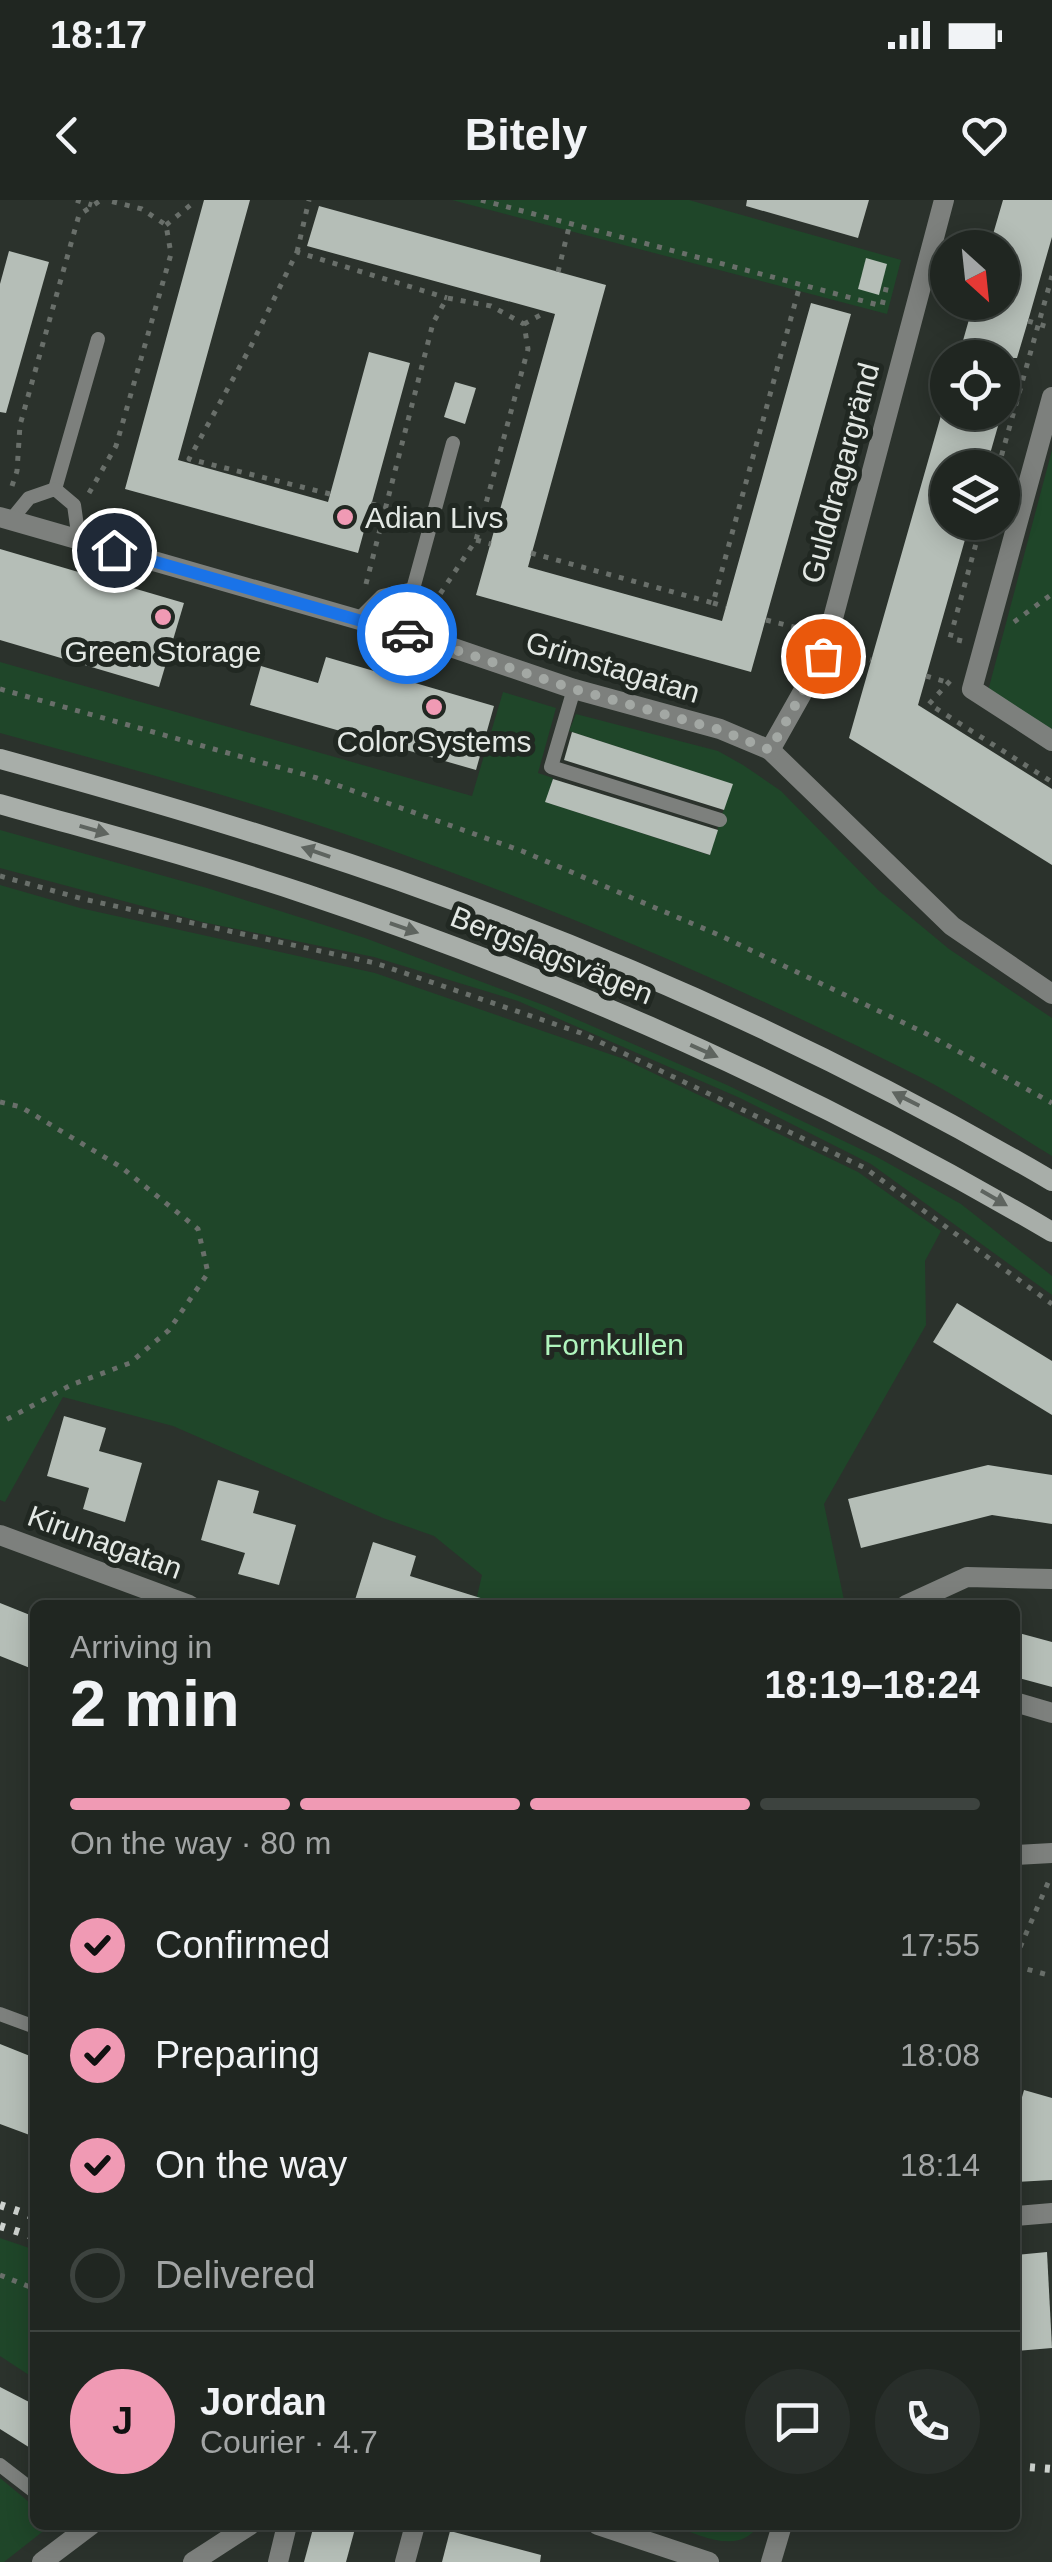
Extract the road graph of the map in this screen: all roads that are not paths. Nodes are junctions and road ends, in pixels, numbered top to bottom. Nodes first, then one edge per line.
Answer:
1 (944, 200) edge
2 (98, 339) dead end
3 (1052, 397) edge
4 (453, 442) dead end
5 (55, 489) junction
6 (5, 518) edge
7 (79, 540) junction
8 (413, 589) junction
9 (357, 621) junction
10 (433, 642) junction
11 (574, 689) junction
12 (1052, 741) edge
13 (770, 750) junction
14 (0, 759) edge
15 (0, 804) edge
16 (720, 820) dead end
17 (1052, 994) edge
18 (1052, 1181) edge
19 (1052, 1232) edge
20 (0, 1534) edge
21 (1052, 1579) edge
22 (176, 1600) edge
23 (917, 1600) edge
24 (1020, 1703) edge
25 (1052, 1713) edge
26 (1052, 1853) edge
27 (1020, 1855) edge
28 (0, 2014) edge
29 (30, 2026) edge
30 (1052, 2213) edge
31 (1020, 2216) edge
32 (0, 2465) edge
33 (30, 2488) edge
34 (80, 2530) edge
35 (242, 2530) edge
36 (286, 2530) edge
37 (414, 2530) edge
38 (612, 2530) edge
39 (780, 2530) edge
40 (695, 2560) edge
41 (42, 2562) edge
42 (193, 2562) edge
43 (278, 2562) edge
44 (405, 2562) edge
45 (770, 2562) edge

1 - 13 street, Gulddragargränd
2 - 5 lane
3 - 12 street
4 - 8 lane
5 - 6 lane
5 - 7 lane
6 - 7 street, Grimstagatan
7 - 9 street, Grimstagatan
8 - 9 lane
8 - 10 lane
9 - 10 street, Grimstagatan
10 - 11 street, Grimstagatan
11 - 13 street, Grimstagatan
11 - 16 lane
13 - 17 street, Grimstagatan
18 -> 14 main road, Bergslagsvägen
15 -> 19 main road, Bergslagsvägen
20 - 22 street, Kirunagatan
21 - 23 street
24 - 25 street
26 - 27 street
28 - 29 lane
30 - 31 street
32 - 33 lane
34 - 41 street
35 - 42 street
36 - 43 street
37 - 44 street
38 - 40 street
39 - 45 street

